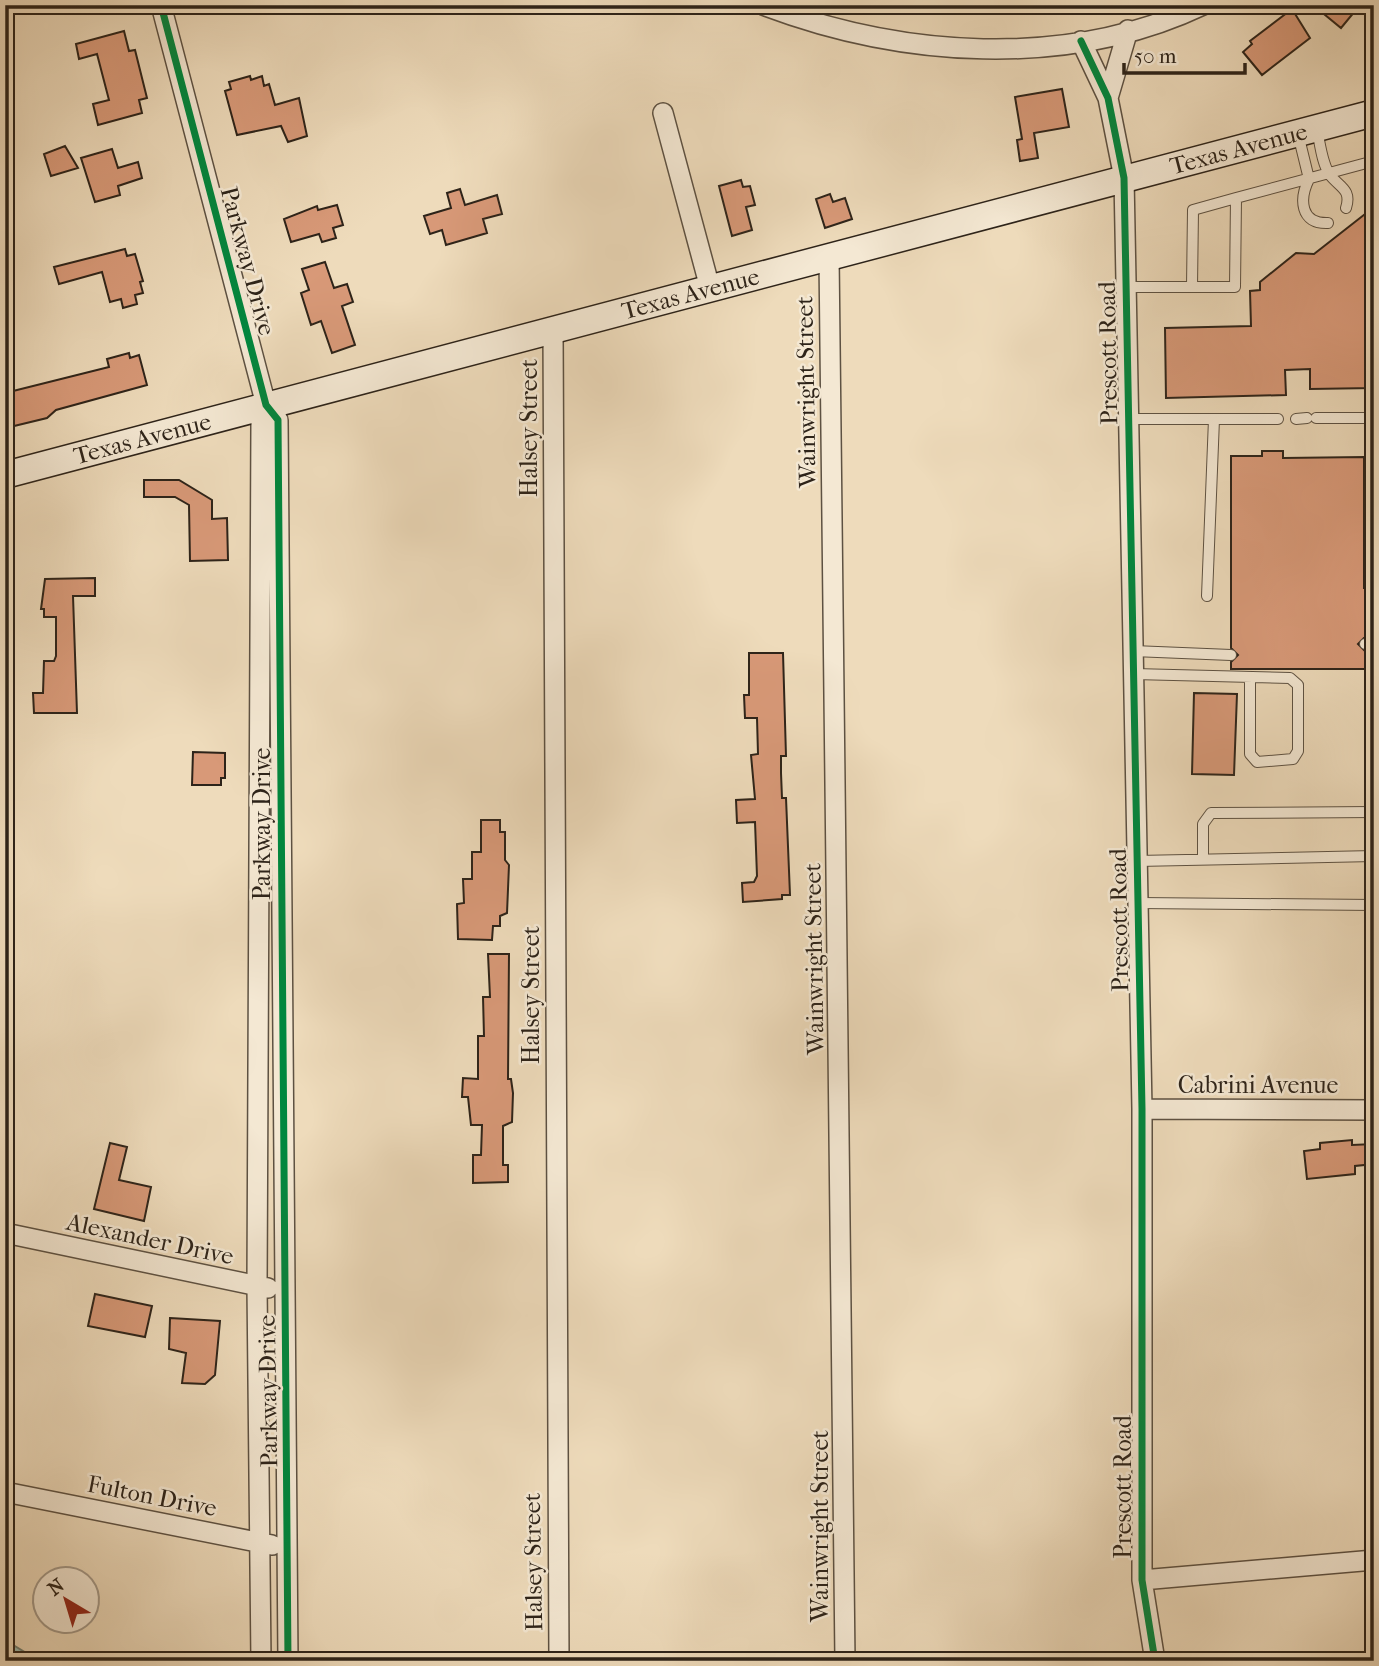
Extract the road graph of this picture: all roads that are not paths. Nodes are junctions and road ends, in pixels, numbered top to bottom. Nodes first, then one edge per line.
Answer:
1 (161, 5) edge
2 (763, 5) edge
3 (1203, 5) edge
4 (1128, 30) junction
5 (1080, 41) junction
6 (1108, 98) junction
7 (663, 113) dead end
8 (1374, 113) edge
9 (1307, 131) junction
10 (1374, 161) edge
11 (1329, 174) junction
12 (1124, 178) junction
13 (1309, 179) junction
14 (1236, 198) junction
15 (1346, 208) dead end
16 (1328, 223) dead end
17 (829, 256) junction
18 (1126, 287) junction
19 (1192, 287) junction
20 (710, 288) junction
21 (554, 329) junction
22 (266, 405) junction
23 (1306, 418) dead end
24 (1374, 418) edge
25 (1129, 419) junction
26 (1214, 419) junction
27 (1278, 419) dead end
28 (5, 475) edge
29 (1207, 596) dead end
30 (1133, 651) junction
31 (1229, 652) dead end
32 (1134, 674) junction
33 (1250, 677) junction
34 (1374, 812) edge
35 (1374, 856) edge
36 (1203, 859) junction
37 (1137, 860) junction
38 (1138, 903) junction
39 (1374, 905) edge
40 (1142, 1109) junction
41 (1374, 1110) edge
42 (5, 1233) edge
43 (257, 1286) junction
44 (285, 1291) junction
45 (5, 1492) edge
46 (262, 1543) junction
47 (289, 1549) junction
48 (1374, 1560) edge
49 (1142, 1580) junction
50 (261, 1661) edge
51 (288, 1661) edge
52 (559, 1661) edge
53 (845, 1661) edge
54 (1155, 1661) edge

1 - 22 street, Parkway Drive
2 - 5 street
3 - 4 street
4 - 5 street
4 - 6 street
5 - 6 street
6 - 12 street, Prescott Road
7 - 20 street
8 - 9 street, Texas Avenue
9 - 11 lane
9 - 12 street, Texas Avenue
9 - 13 lane
10 - 11 lane
11 - 13 lane
11 - 15 lane
12 - 17 street, Texas Avenue
12 - 18 street, Prescott Road
13 - 14 lane
13 - 16 lane
14 - 19 lane
14 - 19 lane
17 - 20 street, Texas Avenue
17 - 53 street, Wainwright Street
18 - 19 lane
18 - 25 street, Prescott Road
20 - 21 street, Texas Avenue
21 - 22 street, Texas Avenue
21 - 52 street, Halsey Street
22 - 28 street, Texas Avenue
22 - 43 street, Parkway Drive
22 - 44 street, Parkway Drive
23 - 24 lane
25 - 26 lane
25 - 30 street, Prescott Road
26 - 27 lane
26 - 29 lane
30 - 31 lane
30 - 32 street, Prescott Road
32 - 33 lane
32 - 37 street, Prescott Road
33 - 33 lane
34 - 36 lane
35 - 36 lane
36 - 37 lane
37 - 38 street, Prescott Road
38 - 39 lane
38 - 40 street, Prescott Road
40 - 41 street, Cabrini Avenue
40 - 49 street, Prescott Road
42 - 43 street, Alexander Drive
43 - 44 street, Alexander Drive
43 - 46 street, Parkway Drive
44 - 47 street, Parkway Drive
45 - 46 street, Fulton Drive
46 - 47 street, Fulton Drive
46 - 50 street, Parkway Drive
47 - 51 street, Parkway Drive
48 - 49 street
49 - 54 street, Prescott Road

